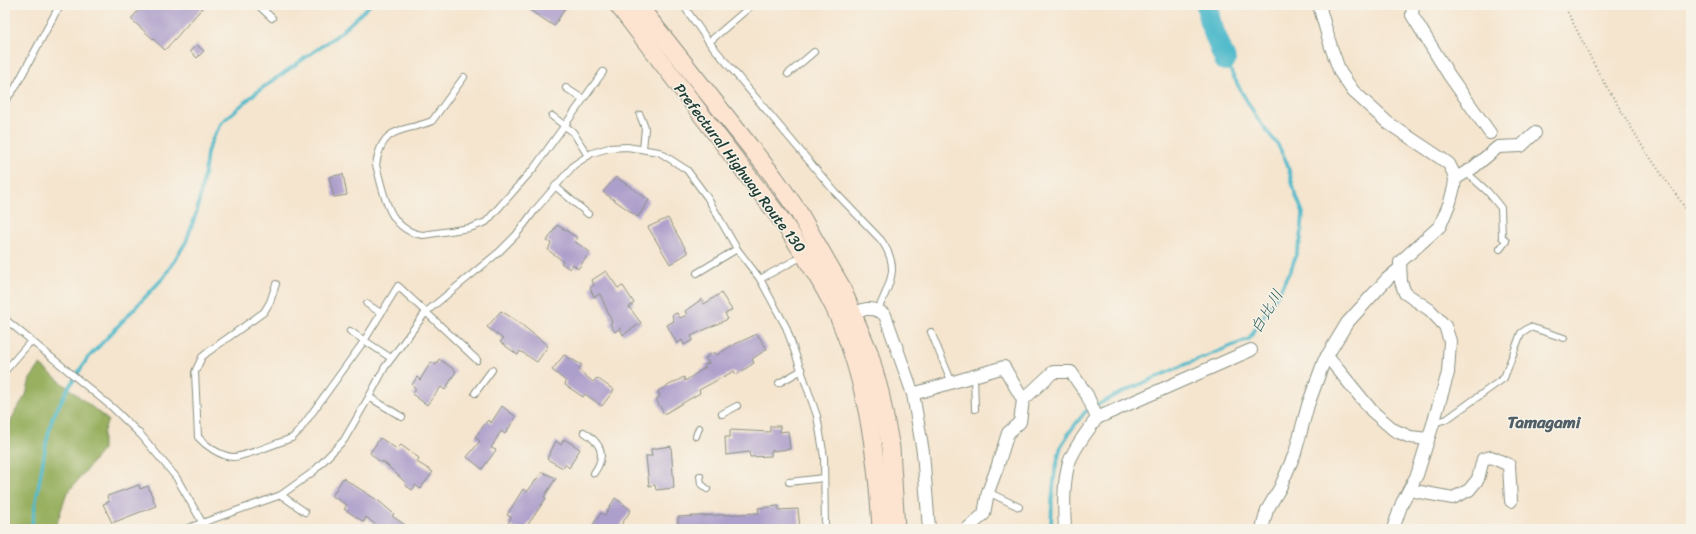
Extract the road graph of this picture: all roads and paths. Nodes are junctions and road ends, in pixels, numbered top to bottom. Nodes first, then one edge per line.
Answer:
1 (62, 5) edge
2 (258, 5) edge
3 (618, 5) edge
4 (638, 5) edge
5 (683, 5) edge
6 (752, 5) edge
7 (1319, 5) edge
8 (1413, 5) edge
9 (1564, 5) edge
10 (272, 18) dead end
11 (709, 42) junction
12 (814, 52) dead end
13 (603, 72) dead end
14 (788, 74) dead end
15 (464, 77) dead end
16 (566, 88) dead end
17 (583, 100) junction
18 (5, 101) edge
19 (640, 115) dead end
20 (552, 116) dead end
21 (564, 125) junction
22 (1490, 133) dead end
23 (1534, 133) dead end
24 (643, 149) junction
25 (588, 156) junction
26 (1466, 172) junction
27 (1455, 179) junction
28 (555, 186) junction
29 (588, 214) dead end
30 (1691, 216) edge
31 (737, 249) junction
32 (1500, 249) dead end
33 (812, 251) junction
34 (1399, 270) junction
35 (697, 273) dead end
36 (760, 279) junction
37 (276, 284) dead end
38 (367, 304) dead end
39 (878, 310) junction
40 (426, 312) junction
41 (381, 313) junction
42 (846, 317) junction
43 (5, 319) edge
44 (350, 332) dead end
45 (931, 332) dead end
46 (1564, 338) dead end
47 (31, 341) junction
48 (364, 341) junction
49 (1251, 350) dead end
50 (1327, 356) junction
51 (391, 358) junction
52 (477, 360) dead end
53 (492, 370) dead end
54 (802, 370) junction
55 (5, 371) edge
56 (974, 376) junction
57 (780, 382) dead end
58 (952, 383) junction
59 (475, 392) dead end
60 (913, 394) junction
61 (369, 397) junction
62 (1024, 400) junction
63 (737, 406) dead end
64 (975, 409) dead end
65 (722, 414) dead end
66 (402, 417) dead end
67 (1097, 417) junction
68 (1433, 424) junction
69 (699, 428) dead end
70 (584, 432) dead end
71 (696, 436) dead end
72 (1428, 439) junction
73 (594, 473) dead end
74 (700, 476) dead end
75 (824, 478) junction
76 (789, 482) dead end
77 (707, 489) dead end
78 (1409, 490) junction
79 (988, 492) junction
80 (281, 495) junction
81 (1511, 501) dead end
82 (1018, 507) dead end
83 (305, 512) dead end
84 (204, 526) edge
85 (184, 529) edge
86 (826, 529) edge
87 (881, 529) edge
88 (896, 529) edge
89 (929, 529) edge
90 (967, 529) edge
91 (1064, 529) edge
92 (1262, 529) edge
93 (1393, 529) edge

1 - 18 lane
2 - 10 lane
3 - 33 main road, Prefectural Highway Route 130
4 - 33 main road, Prefectural Highway Route 130
5 - 11 lane
6 - 11 lane
7 - 27 street
8 - 22 street
9 - 30 path
11 - 39 lane
12 - 14 lane
13 - 17 lane
15 - 21 lane
16 - 17 lane
17 - 21 lane
19 - 24 lane
20 - 21 lane
21 - 25 lane
23 - 26 street
24 - 25 lane
24 - 31 lane
25 - 28 lane
26 - 27 street
26 - 32 lane
27 - 34 street
28 - 29 lane
28 - 40 lane
31 - 35 lane
31 - 36 lane
33 - 36 lane
33 - 42 main road, Prefectural Highway Route 130
34 - 50 street
34 - 68 street
36 - 54 lane
37 - 48 lane
38 - 41 lane
39 - 42 street
39 - 60 street
40 - 41 lane
40 - 51 lane
40 - 52 lane
41 - 48 lane
42 - 87 main road, Prefectural Highway Route 130
42 - 88 main road, Prefectural Highway Route 130
43 - 47 lane
44 - 48 lane
45 - 58 lane
46 - 68 lane
47 - 55 lane
47 - 84 lane
48 - 51 lane
49 - 67 street
50 - 72 street
50 - 92 street
51 - 61 lane
53 - 59 lane
54 - 57 lane
54 - 75 lane
56 - 58 street
56 - 62 street
56 - 64 lane
58 - 60 street
60 - 89 street
61 - 66 lane
61 - 80 lane
62 - 67 street
62 - 79 street
63 - 65 lane
67 - 91 street
68 - 72 street
69 - 71 lane
70 - 73 lane
72 - 78 street
74 - 77 lane
75 - 76 lane
75 - 86 lane
78 - 81 street
78 - 93 street
79 - 82 lane
79 - 90 street
80 - 83 lane
80 - 84 lane
84 - 85 lane

